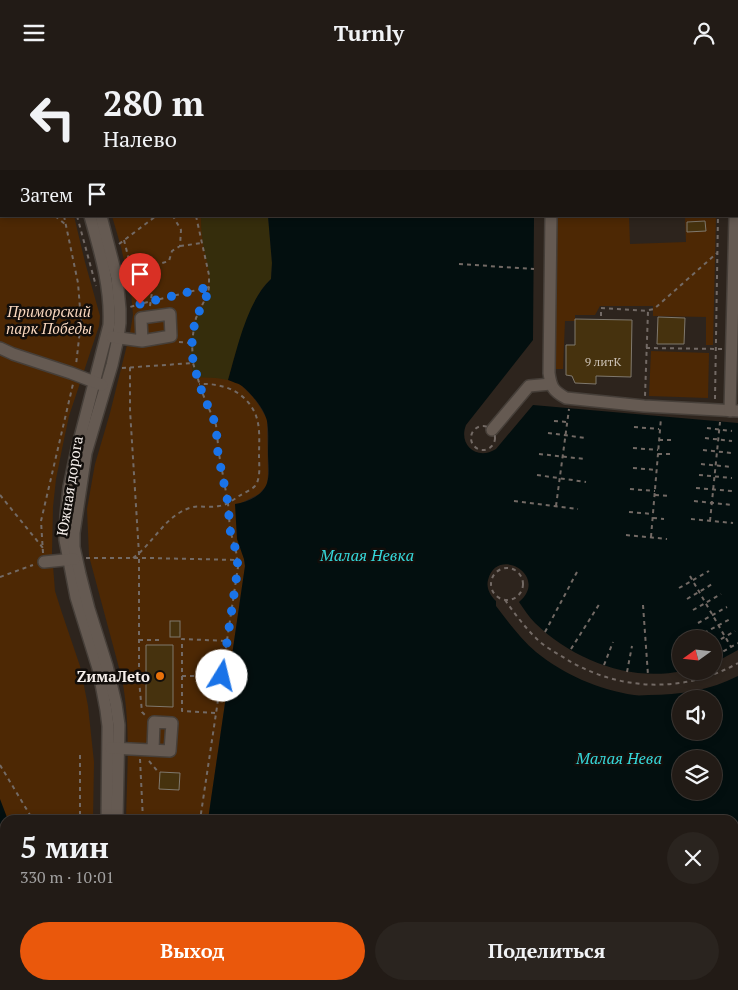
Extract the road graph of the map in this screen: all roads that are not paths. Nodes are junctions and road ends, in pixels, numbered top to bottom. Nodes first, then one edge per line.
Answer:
1 (90, 217) edge
2 (101, 217) edge
3 (551, 217) edge
4 (737, 217) edge
5 (106, 336) junction
6 (118, 338) junction
7 (142, 341) junction
8 (0, 348) edge
9 (100, 384) junction
10 (551, 385) junction
11 (734, 411) edge
12 (492, 430) road end
13 (77, 559) junction
14 (44, 562) road end
15 (113, 748) junction
16 (154, 750) junction
17 (107, 815) edge
18 (117, 815) edge

1 - 5 street, Южная дорога
2 - 6 street, Южная дорога
3 - 10 street
4 - 11 street
5 - 6 street
5 - 9 street, Южная дорога
6 - 7 street
6 - 9 street, Южная дорога
7 - 7 street
8 - 9 street
9 - 13 street, Южная дорога
10 - 11 street
10 - 12 street
13 - 14 street
13 - 15 street, Южная дорога
15 - 16 street
15 - 17 street, Южная дорога
15 - 18 street, Южная дорога
16 - 16 street

